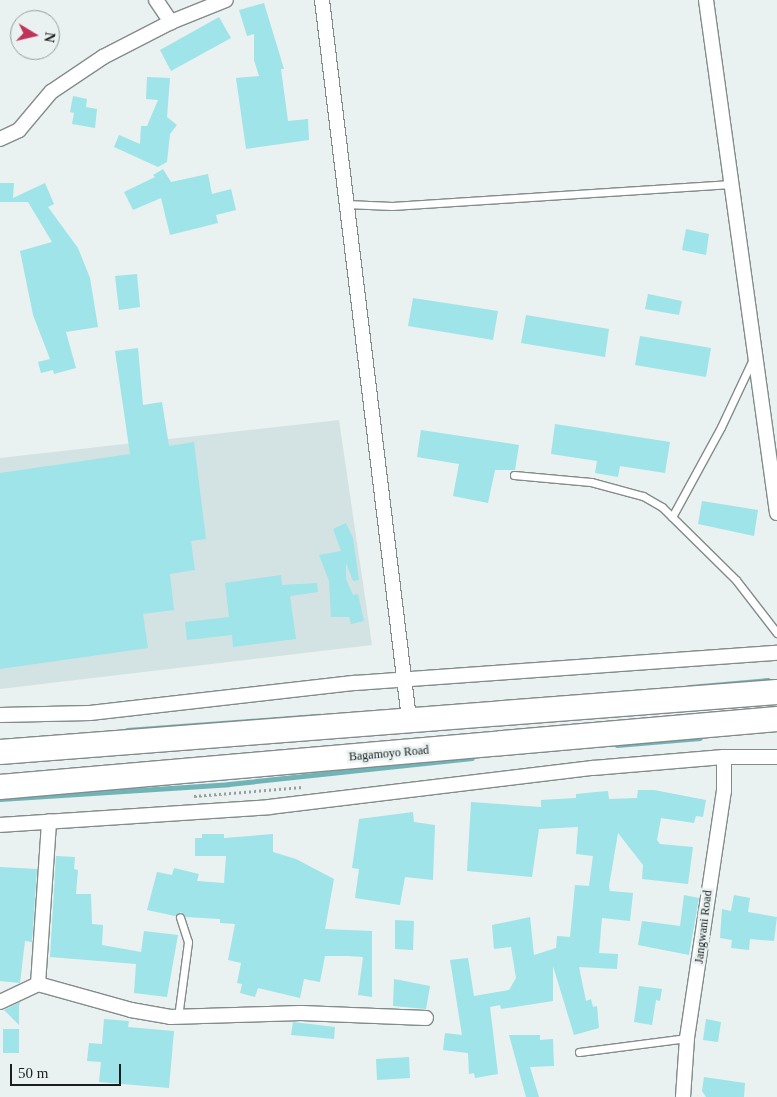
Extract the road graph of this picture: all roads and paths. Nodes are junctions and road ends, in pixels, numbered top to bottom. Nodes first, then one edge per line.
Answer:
1 (156, 0) edge
2 (226, 0) edge
3 (322, 0) edge
4 (706, 0) edge
5 (171, 22) junction
6 (0, 139) edge
7 (731, 184) junction
8 (346, 204) junction
9 (755, 354) junction
10 (514, 475) dead end
11 (777, 513) edge
12 (672, 517) junction
13 (777, 633) edge
14 (777, 654) edge
15 (405, 679) junction
16 (777, 692) edge
17 (0, 716) edge
18 (409, 718) junction
19 (777, 719) edge
20 (0, 752) edge
21 (724, 757) junction
22 (777, 757) edge
23 (0, 787) edge
24 (306, 787) dead end
25 (190, 796) dead end
26 (49, 821) junction
27 (0, 825) edge
28 (180, 917) dead end
29 (38, 984) junction
30 (0, 1002) edge
31 (178, 1018) junction
32 (426, 1018) dead end
33 (687, 1038) junction
34 (579, 1052) dead end
35 (683, 1097) edge

1 - 5 street
2 - 5 street
3 - 8 street
4 - 7 street
5 - 6 street
7 - 8 lane
7 - 9 street
8 - 15 street
9 - 11 street
9 - 12 lane
10 - 12 lane
12 - 13 lane
14 - 15 street
15 - 17 street
15 - 18 street
16 - 18 highway
18 - 20 highway
19 - 23 highway, Bagamoyo Road
21 - 22 street
21 - 26 street
21 - 33 street, Jangwani Road
24 - 25 path
26 - 27 street
26 - 29 street
28 - 31 lane
29 - 30 street
29 - 31 street
31 - 32 street
33 - 34 lane
33 - 35 street, Jangwani Road

